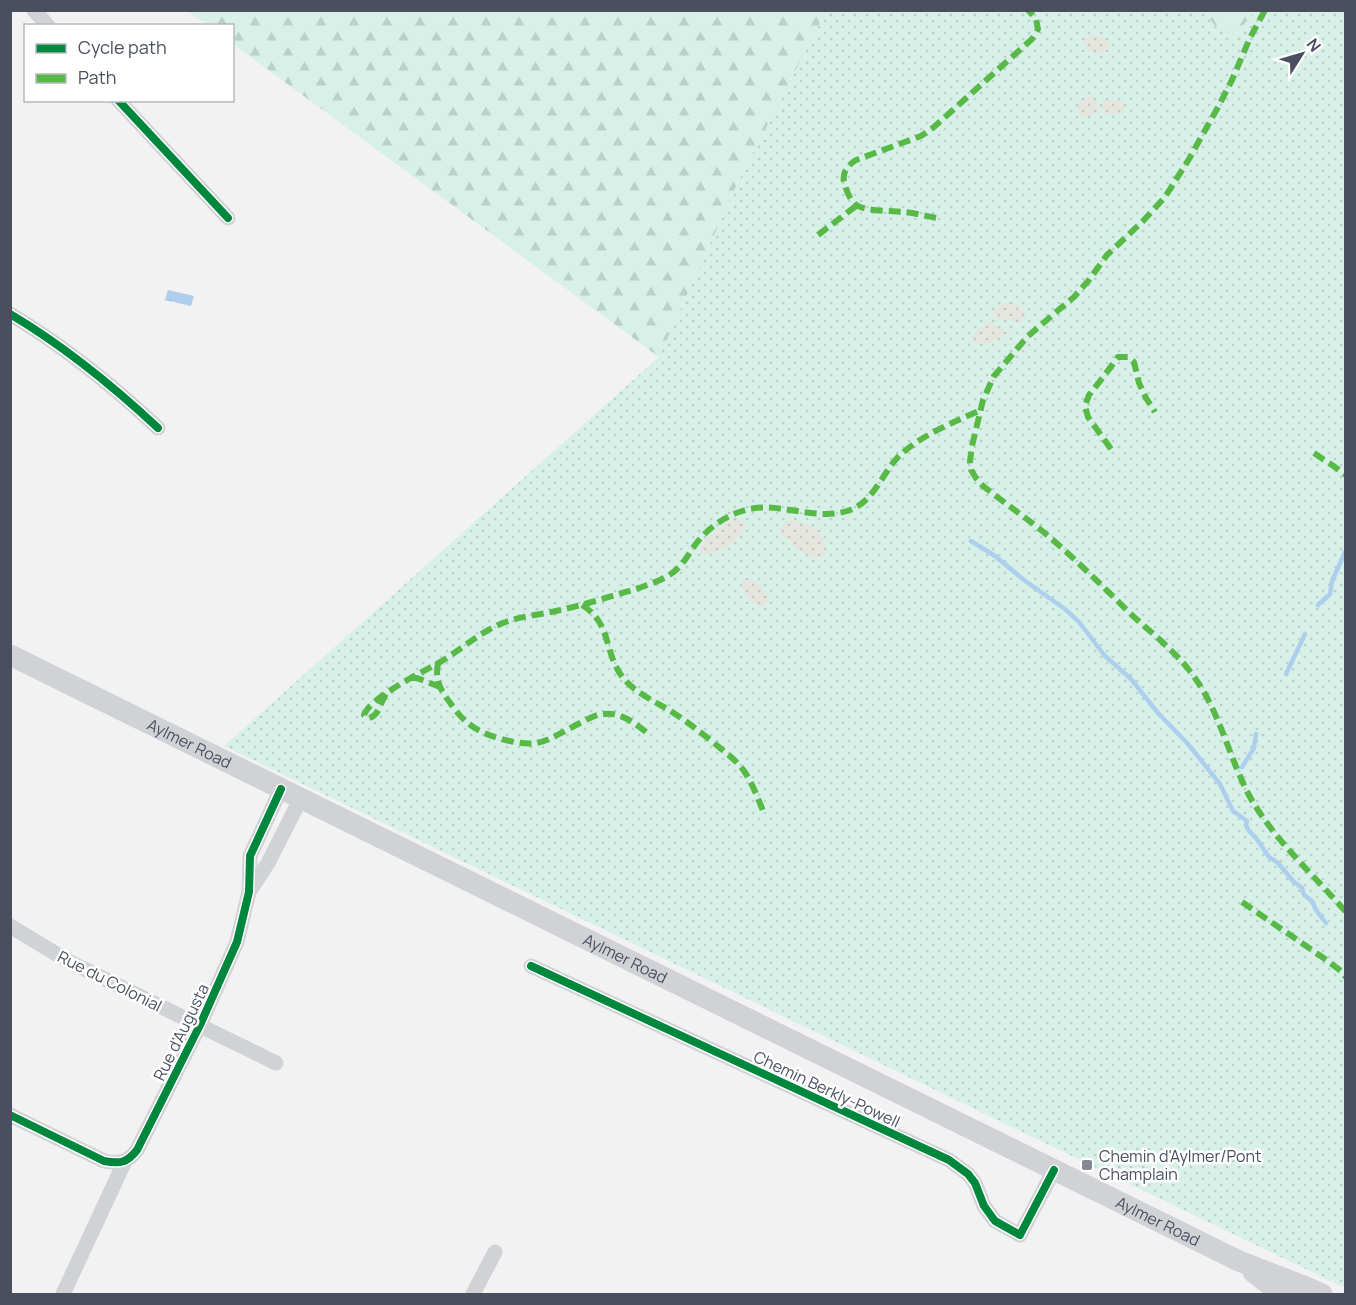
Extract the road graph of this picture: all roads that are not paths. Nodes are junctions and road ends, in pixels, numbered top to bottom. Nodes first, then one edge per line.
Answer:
1 (33, 10) edge
2 (46, 24) edge
3 (120, 102) edge
4 (228, 218) dead end
5 (10, 314) edge
6 (158, 428) dead end
7 (10, 655) edge
8 (281, 789) junction
9 (301, 798) junction
10 (249, 892) junction
11 (10, 926) edge
12 (531, 966) dead end
13 (200, 1026) junction
14 (276, 1063) dead end
15 (10, 1115) edge
16 (125, 1161) junction
17 (1054, 1170) junction
18 (495, 1252) dead end
19 (1239, 1261) junction
20 (63, 1294) edge
21 (473, 1294) edge
22 (1281, 1294) edge
23 (1322, 1294) edge

1 - 2 street
3 - 4 street
5 - 6 street
7 - 8 main road, Aylmer Road
8 - 9 main road, Aylmer Road
8 - 10 street, Rue d'Augusta
9 - 10 street, Rue d'Augusta
9 - 17 main road, Aylmer Road
10 - 13 street, Rue d'Augusta
11 - 13 street, Rue du Colonial
12 - 17 street, Chemin Berkly-Powell
13 - 14 street, Rue du Colonial
13 - 16 street, Rue d'Augusta
15 - 16 street
16 - 20 street, Rue d'Augusta
17 - 19 main road, Aylmer Road
18 - 21 street
19 - 22 main road
19 - 23 main road

